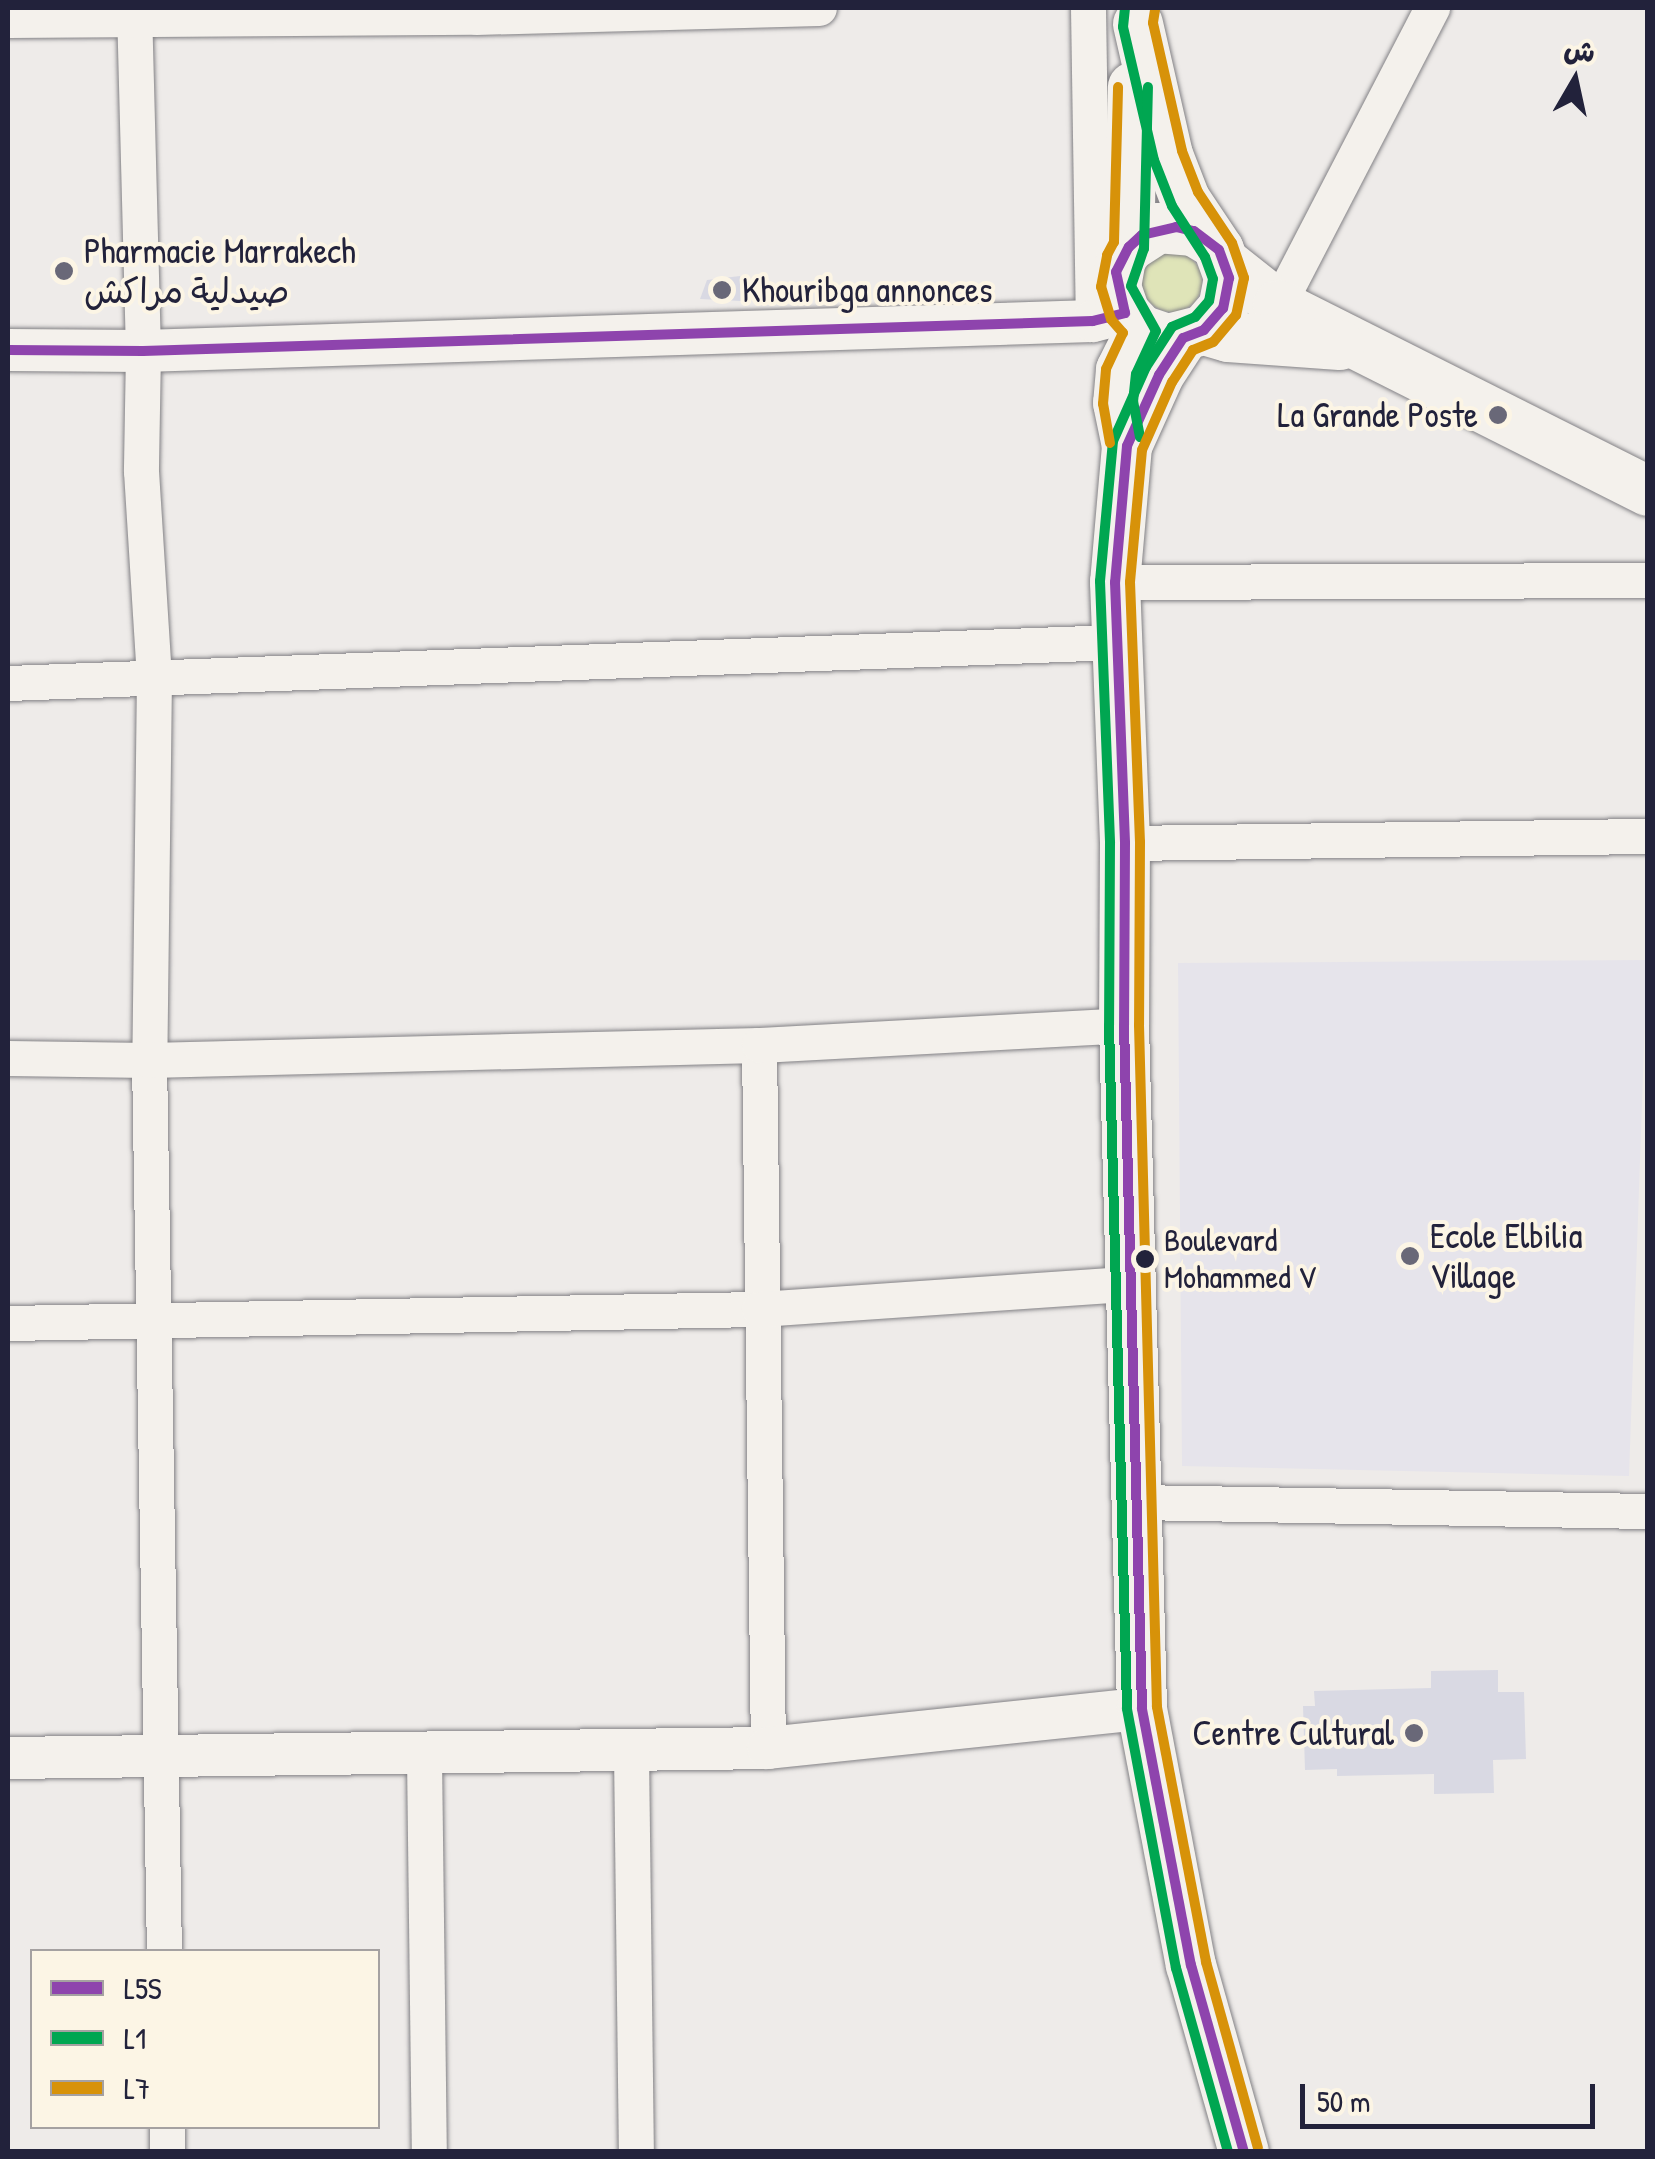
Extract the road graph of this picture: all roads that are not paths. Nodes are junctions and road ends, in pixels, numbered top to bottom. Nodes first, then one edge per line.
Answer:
1 (819, 8) edge
2 (1088, 8) edge
3 (1432, 8) edge
4 (476, 12) edge
5 (135, 13) edge
6 (1139, 16) edge
7 (8, 20) edge
8 (1129, 247) junction
9 (1217, 252) junction
10 (1278, 304) junction
11 (1149, 326) junction
12 (1360, 347) junction
13 (8, 350) edge
14 (143, 351) junction
15 (1648, 490) edge
16 (1648, 580) edge
17 (1114, 582) junction
18 (1117, 642) junction
19 (154, 677) junction
20 (8, 684) edge
21 (1648, 836) edge
22 (1125, 843) junction
23 (1124, 1025) junction
24 (759, 1045) junction
25 (8, 1058) edge
26 (150, 1060) junction
27 (1129, 1284) junction
28 (760, 1309) junction
29 (154, 1321) junction
30 (8, 1323) edge
31 (1136, 1502) junction
32 (1648, 1511) edge
33 (1142, 1710) junction
34 (768, 1748) junction
35 (631, 1752) junction
36 (162, 1753) junction
37 (424, 1756) junction
38 (8, 1758) edge
39 (164, 1949) edge
40 (430, 2152) edge
41 (636, 2152) edge
42 (1244, 2152) edge

1 - 4 street
2 - 11 street
3 - 10 street
4 - 5 street
5 - 7 street
5 - 14 street
6 - 8 main road
6 - 9 main road
8 - 9 main road
8 - 11 main road
9 - 10 main road
9 - 11 main road
10 - 12 main road
11 - 12 main road
11 - 14 street
11 - 17 main road
12 - 15 main road
13 - 14 street
14 - 19 street
16 - 17 street
17 - 18 main road
18 - 19 street
18 - 22 main road
19 - 20 street
19 - 26 street
21 - 22 street
22 - 23 main road
23 - 24 street
23 - 27 main road
24 - 26 street
24 - 28 street
25 - 26 street
26 - 29 street
27 - 28 street
27 - 31 main road
28 - 29 street
28 - 34 street
29 - 30 street
29 - 36 street
31 - 32 street
31 - 33 main road
33 - 34 street
33 - 42 main road
34 - 35 street
35 - 37 street
35 - 41 street
36 - 37 street
36 - 38 street
36 - 39 street
37 - 40 street

